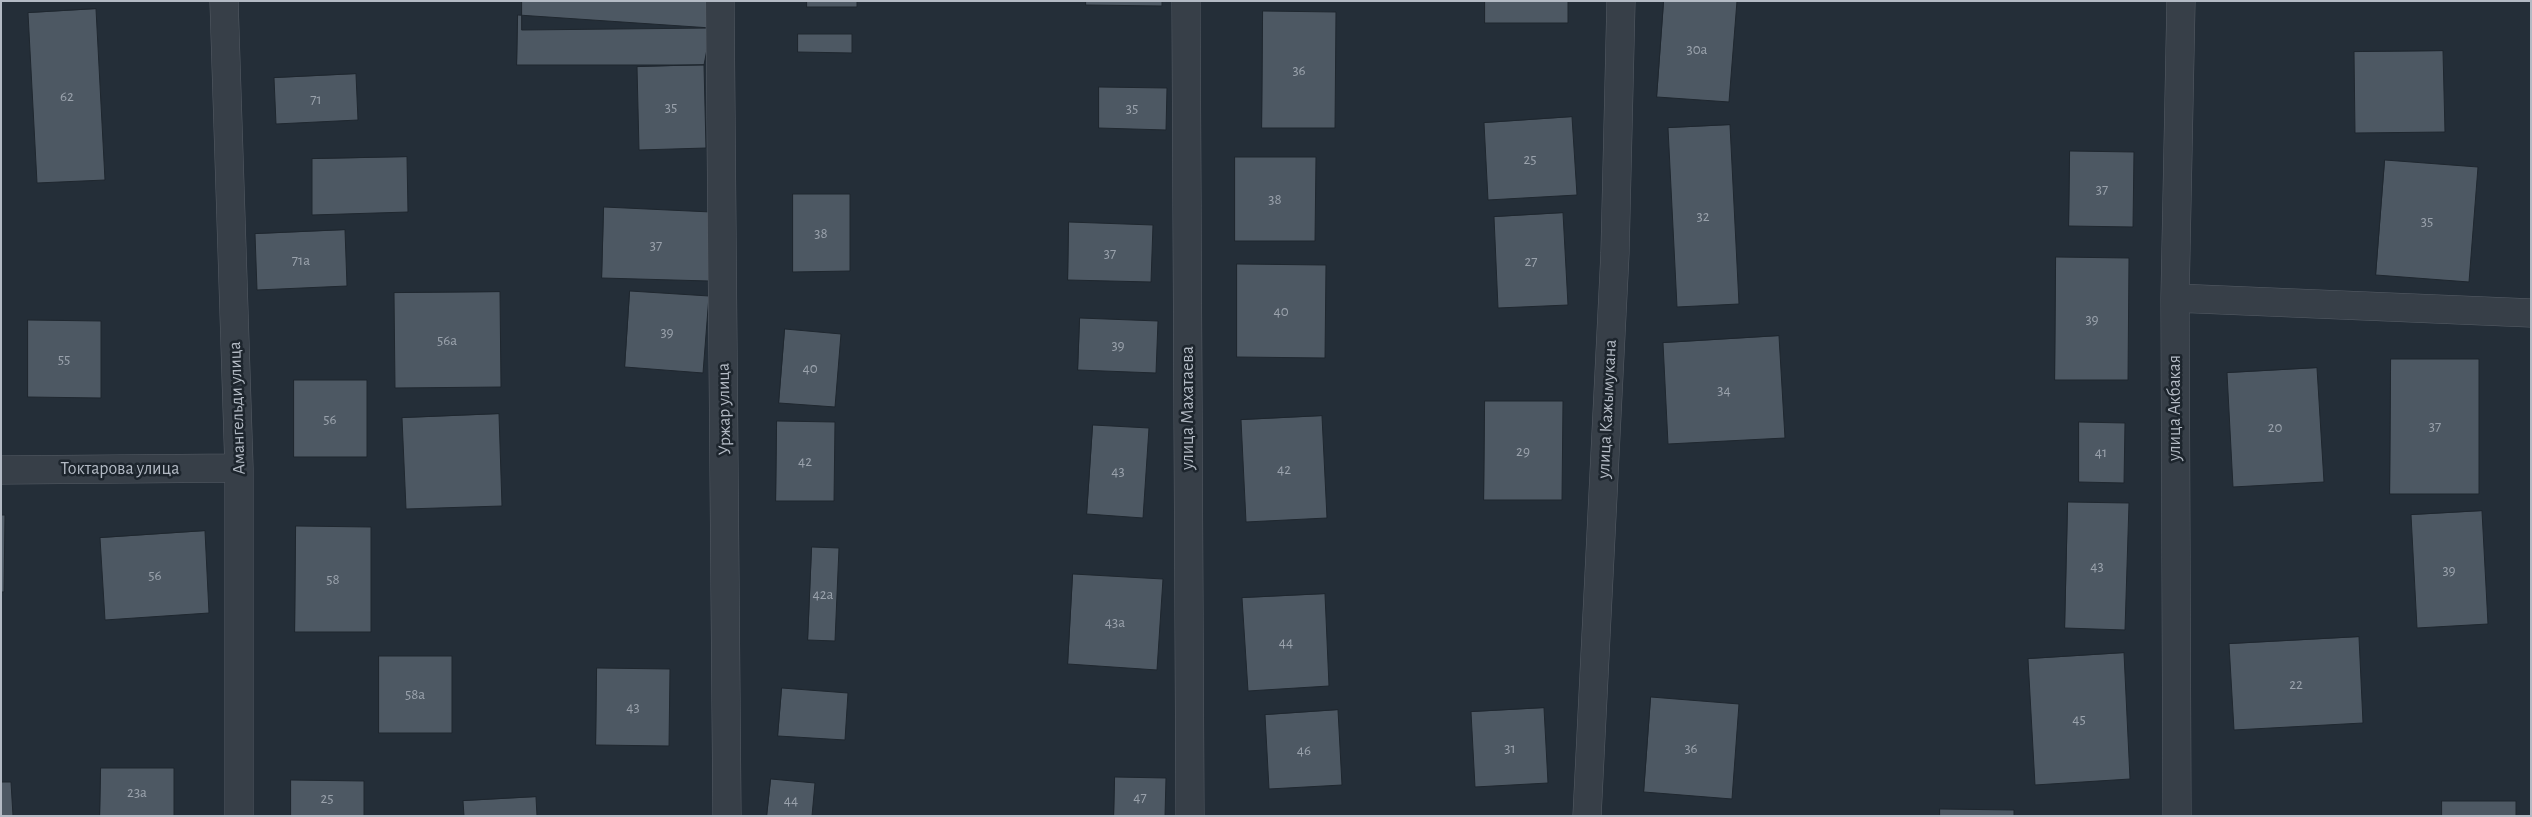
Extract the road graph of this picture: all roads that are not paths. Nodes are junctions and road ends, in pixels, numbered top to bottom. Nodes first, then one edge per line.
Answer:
1 (224, 1) edge
2 (720, 1) edge
3 (1186, 1) edge
4 (1621, 1) edge
5 (2182, 1) edge
6 (2175, 298) junction
7 (2531, 314) edge
8 (239, 468) junction
9 (1, 470) edge
10 (240, 816) edge
11 (727, 816) edge
12 (1190, 816) edge
13 (1587, 816) edge
14 (2177, 816) edge

1 - 8 street, Амангельди улица
2 - 11 street, Уржар улица
3 - 12 street, улица Махатаева
4 - 13 street, улица Кажымукана
5 - 6 street, улица Акбакая
6 - 7 street
6 - 14 street, улица Акбакая
8 - 9 street, Токтарова улица
8 - 10 street, Амангельди улица

